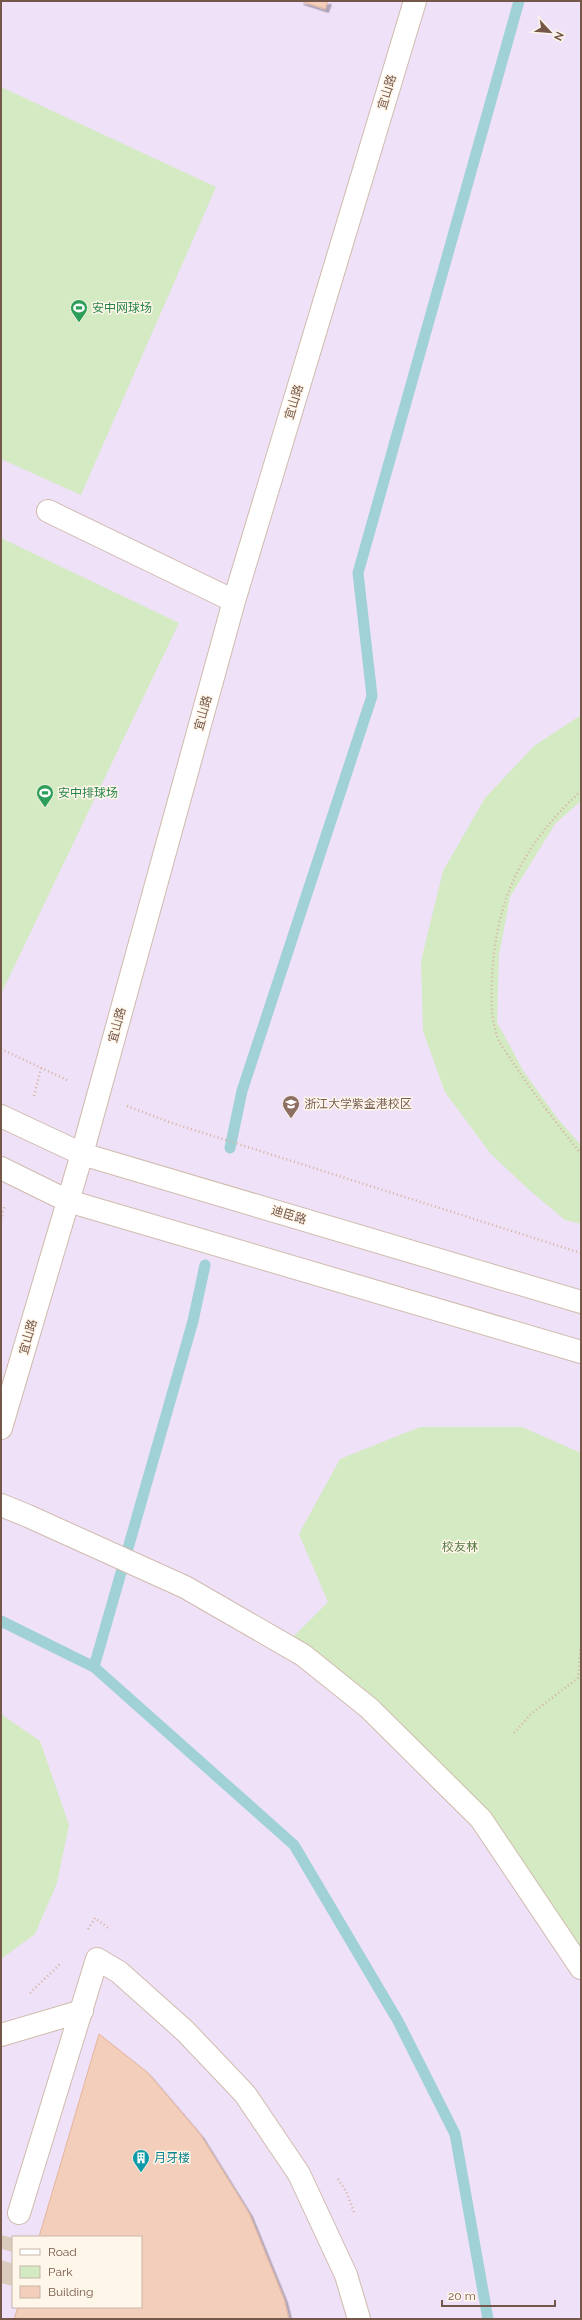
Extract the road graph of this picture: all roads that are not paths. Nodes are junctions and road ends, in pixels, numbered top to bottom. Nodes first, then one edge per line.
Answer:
1 (415, 1) edge
2 (48, 511) dead end
3 (234, 601) junction
4 (1, 1116) edge
5 (82, 1154) junction
6 (1, 1168) edge
7 (68, 1201) junction
8 (581, 1302) edge
9 (581, 1352) edge
10 (1, 1428) edge
11 (1, 1506) edge
12 (581, 1968) edge
13 (82, 2011) junction
14 (1, 2035) edge
15 (19, 2213) dead end
16 (359, 2319) edge

1 - 3 street, 宜山路
2 - 3 street
3 - 5 street, 宜山路
4 - 5 street, 迪臣路
5 - 7 street, 宜山路
5 - 8 street, 迪臣路
6 - 7 street
7 - 9 street
7 - 10 street, 宜山路
11 - 12 street
13 - 14 street
13 - 15 street
13 - 16 street

